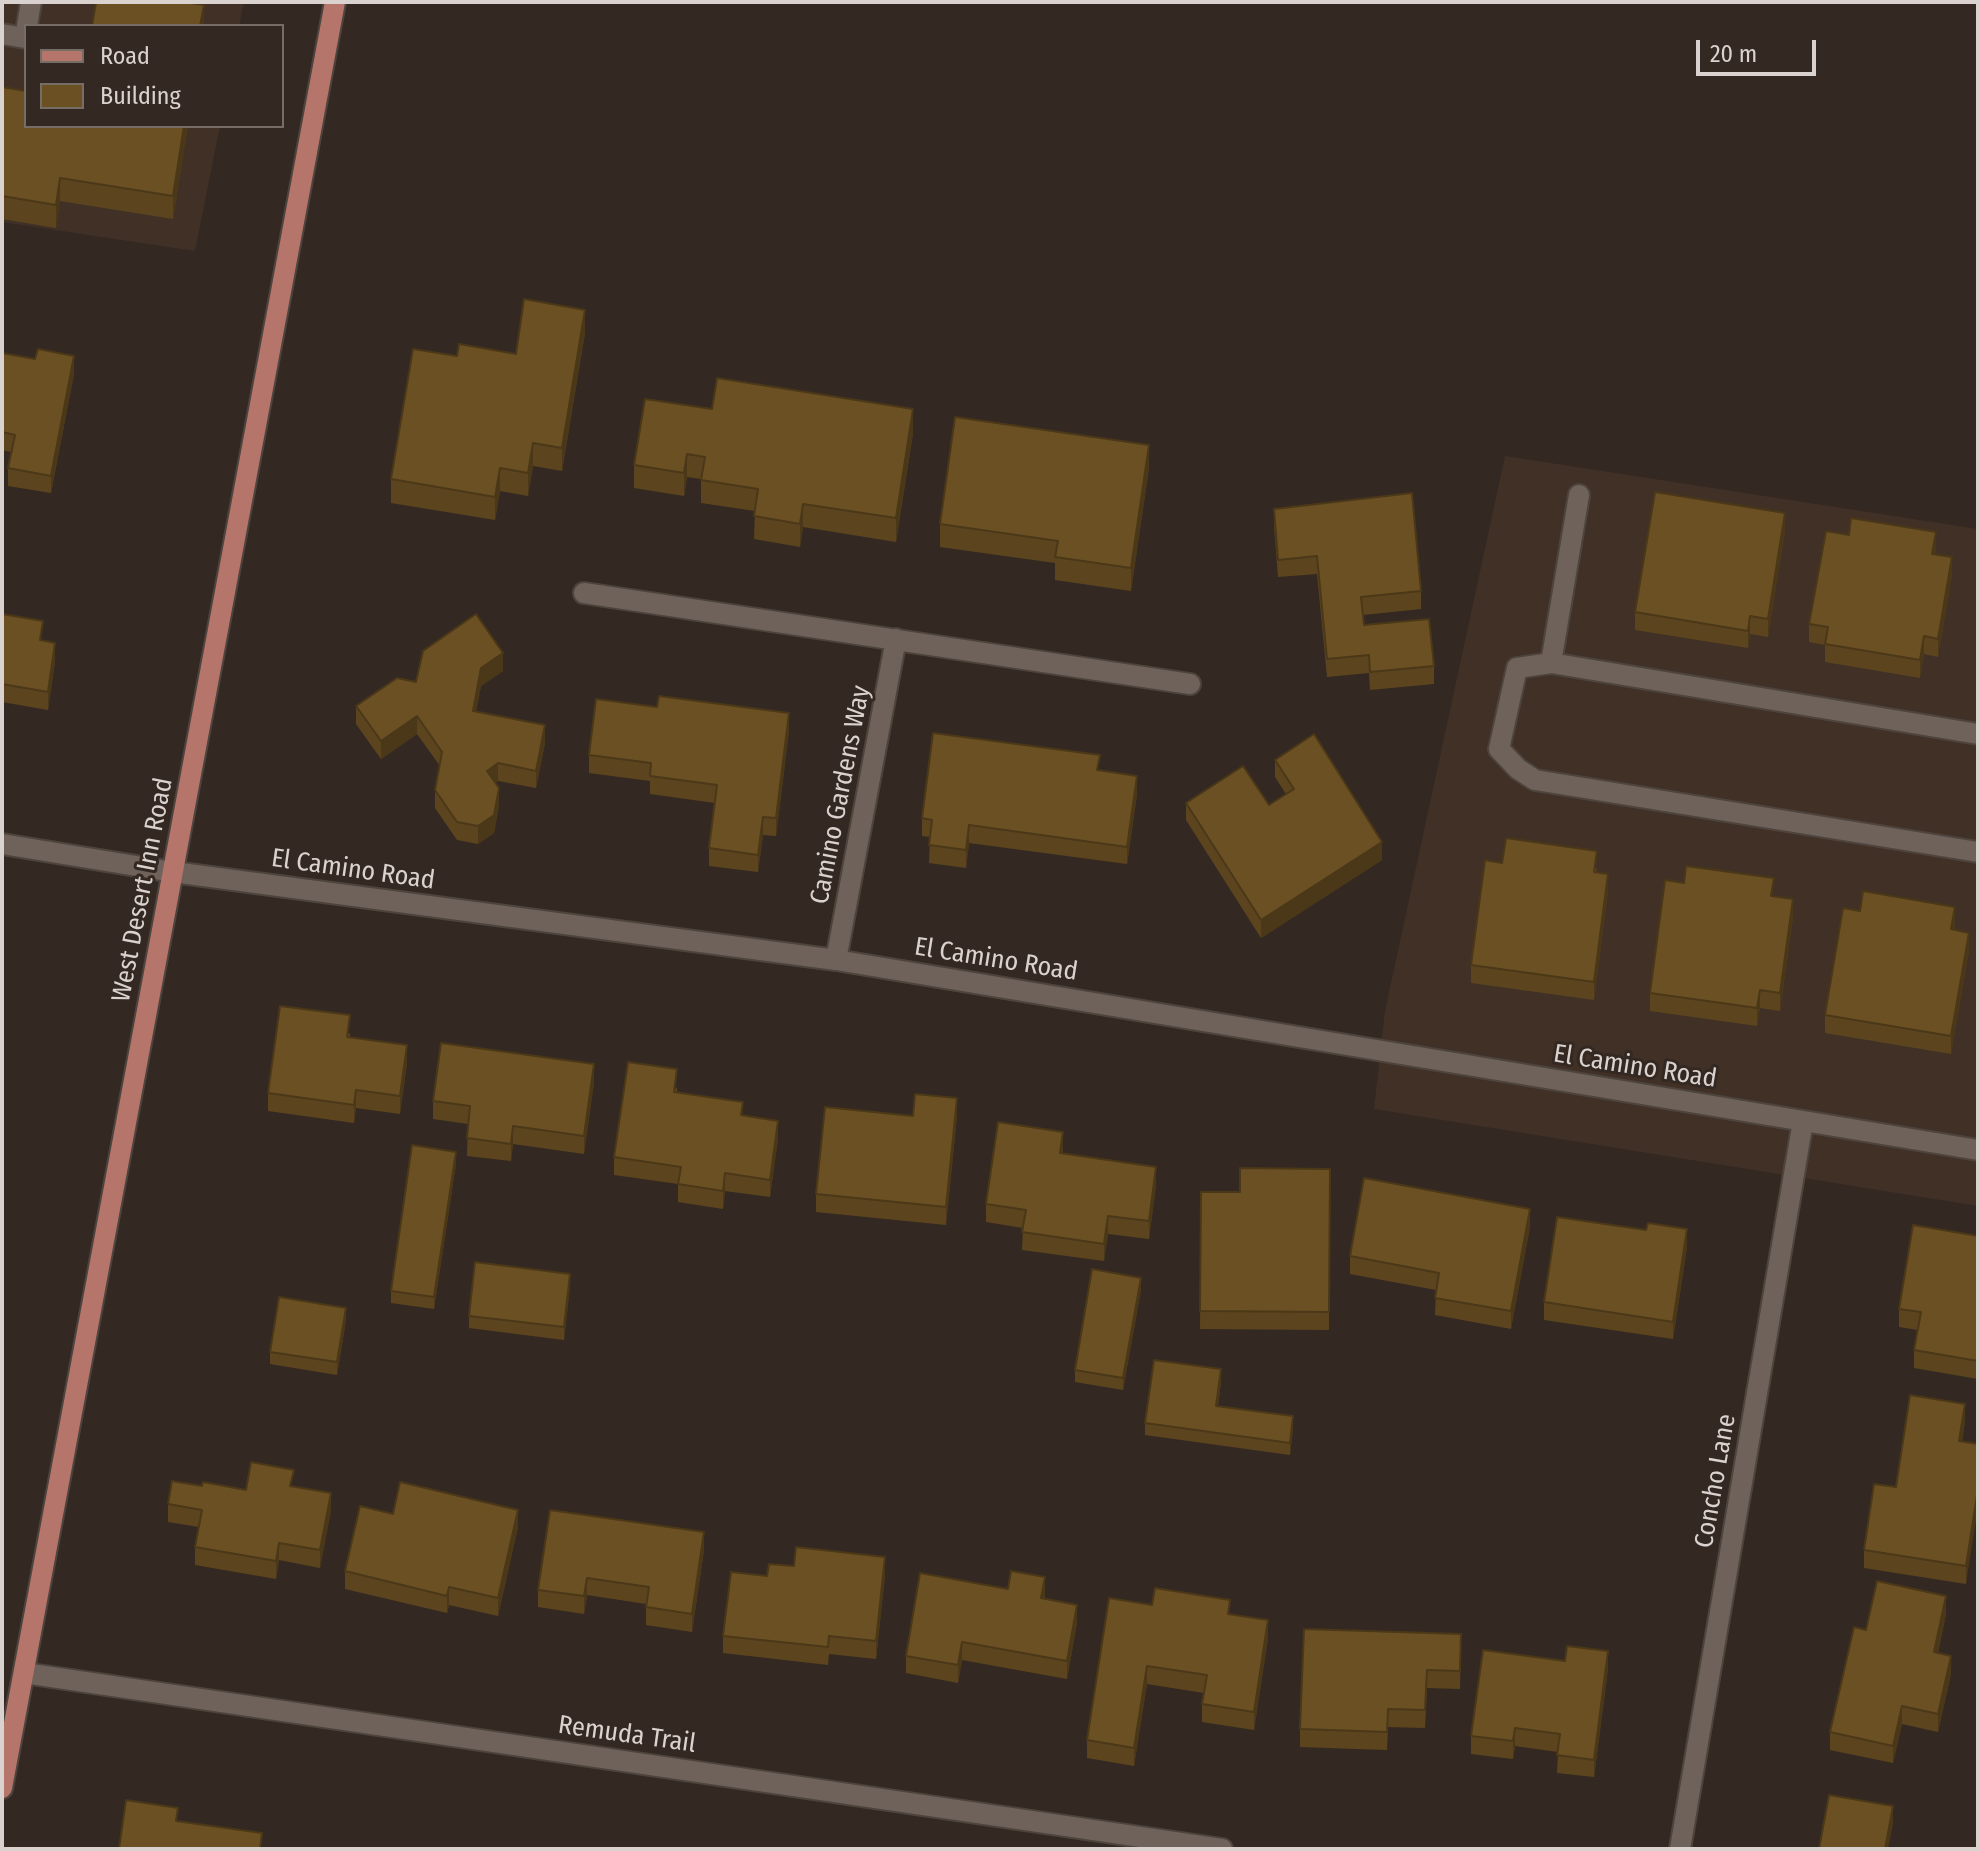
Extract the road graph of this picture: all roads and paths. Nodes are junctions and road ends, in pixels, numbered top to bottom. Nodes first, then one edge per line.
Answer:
1 (31, 2) edge
2 (335, 2) edge
3 (27, 24) edge
4 (2, 34) edge
5 (24, 38) edge
6 (1579, 495) dead end
7 (584, 593) dead end
8 (896, 639) junction
9 (1551, 663) junction
10 (1190, 684) dead end
11 (1978, 734) edge
12 (2, 844) edge
13 (1978, 852) edge
14 (173, 872) junction
15 (836, 960) junction
16 (1803, 1121) junction
17 (1978, 1150) edge
18 (24, 1673) junction
19 (2, 1788) edge
20 (1222, 1849) edge
21 (1680, 1849) edge

1 - 3 street
2 - 14 main road, West Desert Inn Road
4 - 5 street
6 - 9 street
7 - 8 street
8 - 10 street
8 - 15 street, Camino Gardens Way
9 - 11 street
9 - 13 street
12 - 14 street, El Camino Road
14 - 15 street, El Camino Road
14 - 18 main road, West Desert Inn Road
15 - 16 street, El Camino Road
16 - 17 street, El Camino Road
16 - 21 street, Concho Lane
18 - 19 main road, West Desert Inn Road
18 - 20 street, Remuda Trail

